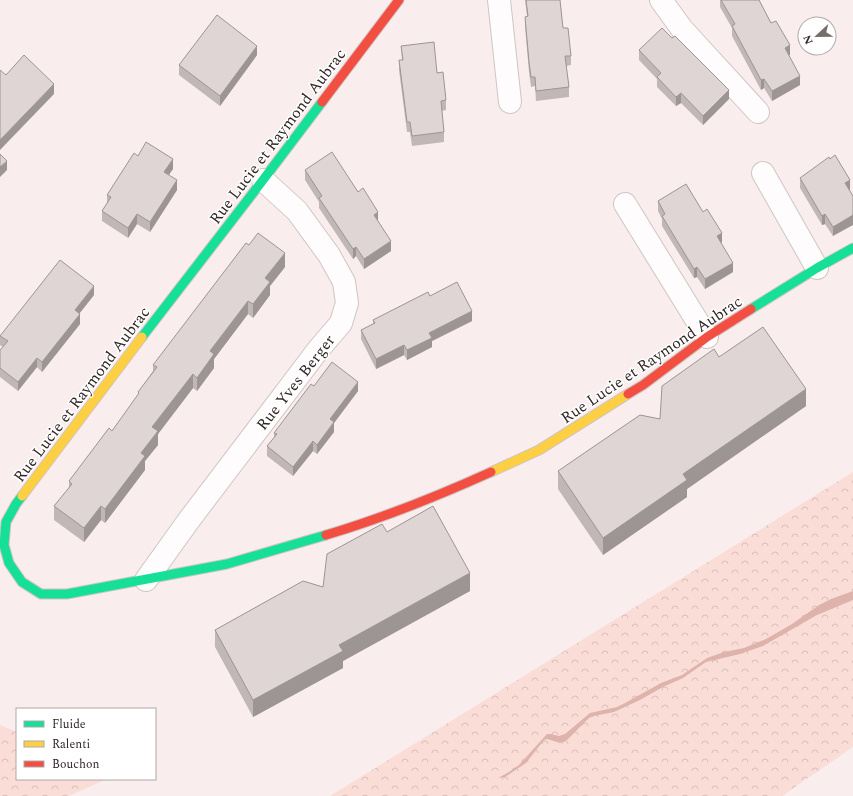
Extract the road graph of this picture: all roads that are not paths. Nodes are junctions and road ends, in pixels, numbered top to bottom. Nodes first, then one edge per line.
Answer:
1 (399, 0) edge
2 (499, 0) edge
3 (661, 0) edge
4 (510, 102) dead end
5 (758, 112) dead end
6 (763, 174) dead end
7 (264, 180) junction
8 (624, 204) dead end
9 (853, 248) edge
10 (817, 268) junction
11 (707, 337) junction
12 (146, 580) junction

1 - 7 street, Rue Lucie et Raymond Aubrac
2 - 4 street
3 - 5 street
6 - 10 street
7 - 12 street, Rue Yves Berger
7 - 12 street, Rue Lucie et Raymond Aubrac
8 - 11 street
9 - 10 street, Rue Lucie et Raymond Aubrac
10 - 11 street, Rue Lucie et Raymond Aubrac
11 - 12 street, Rue Lucie et Raymond Aubrac

